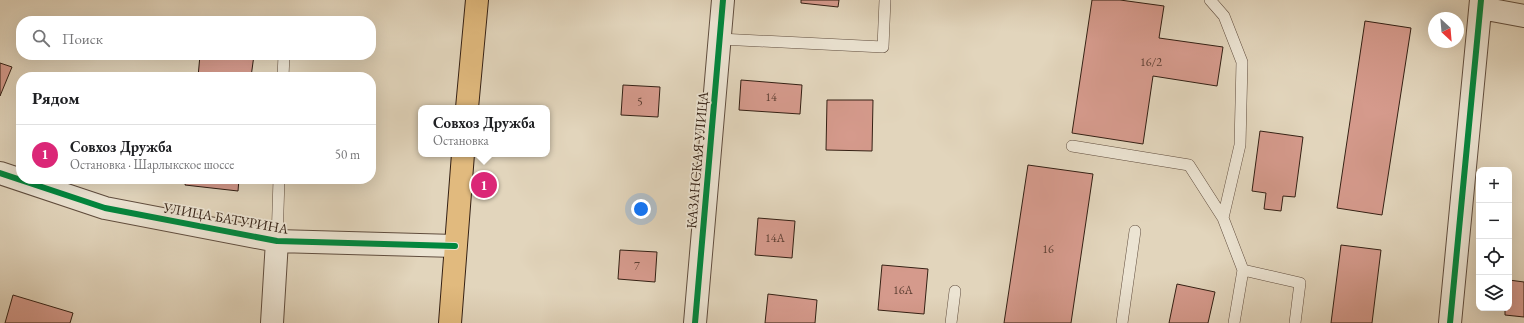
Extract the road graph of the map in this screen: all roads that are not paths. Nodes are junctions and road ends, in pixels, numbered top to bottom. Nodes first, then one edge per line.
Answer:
1 (477, 0) edge
2 (723, 0) edge
3 (886, 0) edge
4 (1210, 0) edge
5 (1481, 4) edge
6 (1524, 16) edge
7 (720, 38) junction
8 (284, 60) edge
9 (283, 72) edge
10 (468, 105) edge
11 (1072, 146) dead end
12 (463, 157) edge
13 (0, 174) edge
14 (16, 179) edge
15 (31, 184) edge
16 (279, 184) edge
17 (1223, 218) junction
18 (1135, 231) dead end
19 (277, 241) junction
20 (455, 246) junction
21 (1243, 270) junction
22 (956, 291) dead end
23 (272, 323) edge
24 (450, 323) edge
25 (695, 323) edge
26 (952, 323) edge
27 (1122, 323) edge
28 (1234, 323) edge
29 (1295, 323) edge
30 (1450, 323) edge

1 - 10 main road
2 - 7 street, КАЗАНСКАЯ УЛИЦА
3 - 7 lane
4 - 17 lane
5 - 6 street
5 - 30 street
7 - 25 street, КАЗАНСКАЯ УЛИЦА
8 - 9 lane
11 - 17 lane
12 - 20 main road
13 - 14 street, УЛИЦА БАТУРИНА
15 - 19 street, УЛИЦА БАТУРИНА
16 - 19 lane
17 - 21 lane
18 - 27 lane
19 - 20 street, УЛИЦА БАТУРИНА
19 - 23 street
20 - 24 main road
21 - 28 lane
21 - 29 lane
22 - 26 lane

